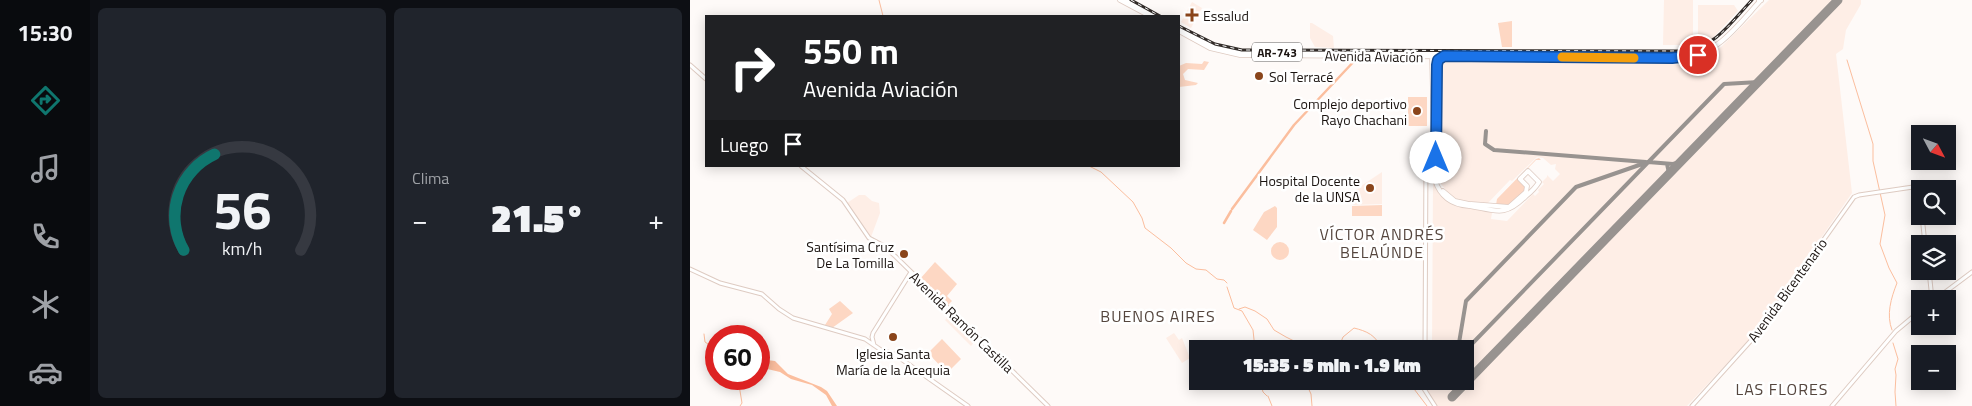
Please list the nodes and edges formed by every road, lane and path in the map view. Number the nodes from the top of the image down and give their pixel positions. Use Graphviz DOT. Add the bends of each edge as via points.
graph roads {
  1 [pos="1120,0"];
  2 [pos="1126,0"];
  3 [pos="1759,0"];
  4 [pos="1142,10"];
  5 [pos="1149,15"];
  6 [pos="1154,15"];
  7 [pos="1180,30"];
  8 [pos="1434,57"];
  9 [pos="690,65"];
  10 [pos="705,78"];
  11 [pos="1435,159"];
  12 [pos="802,167"];
  13 [pos="1911,189"];
  14 [pos="1476,206"];
  15 [pos="690,269"];
  16 [pos="911,272"];
  17 [pos="1972,273"];
  18 [pos="1950,290"];
  19 [pos="1911,319"];
  20 [pos="1911,320"];
  21 [pos="1426,340"];
  22 [pos="873,343"];
  23 [pos="1425,390"];
  24 [pos="967,406"];
  25 [pos="1048,406"];
  26 [pos="1435,406"];
  27 [pos="1692,406"];
  28 [pos="1833,406"];
  1 -- 4 [label="main road"];
  2 -- 4 [label="main road"];
  3 -- 8 [label="main road, Avenida Aviación / AR-743" via="1717,42 1690,55"];
  3 -- 8 [label="main road, Avenida Aviación / AR-743" via="1718,44 1690,58"];
  4 -- 5 [label="main road"];
  4 -- 6 [label="main road"];
  7 -- 8 [label="main road, Avenida Aviación / AR-743" via="1222,49 1257,54"];
  8 -- 11 [label="main road"];
  9 -- 10 [label="main road"];
  11 -- 14 [label="main road" via="1435,178 1440,191 1451,201"];
  11 -- 21 [label="main road" via="1426,159"];
  12 -- 16 [label="main road, Avenida Ramón Castilla" via="844,200 865,234 888,249"];
  13 -- 27 [label="main road, Avenida Bicentenario" via="1853,198 1756,335"];
  14 -- 14 [label="main road" via="1503,211 1511,209 1539,182 1528,171 1520,179 1527,189 1515,204 1509,207"];
  15 -- 22 [label="main road" via="764,295 793,318"];
  16 -- 22 [label="main road" via="873,333"];
  16 -- 25 [label="main road, Avenida Ramón Castilla"];
  17 -- 18 [label="main road"];
  19 -- 28 [label="main road" via="1896,330"];
  20 -- 28 [label="main road"];
  22 -- 24 [label="main road" via="894,354"];
  23 -- 26 [label="main road"];
}
